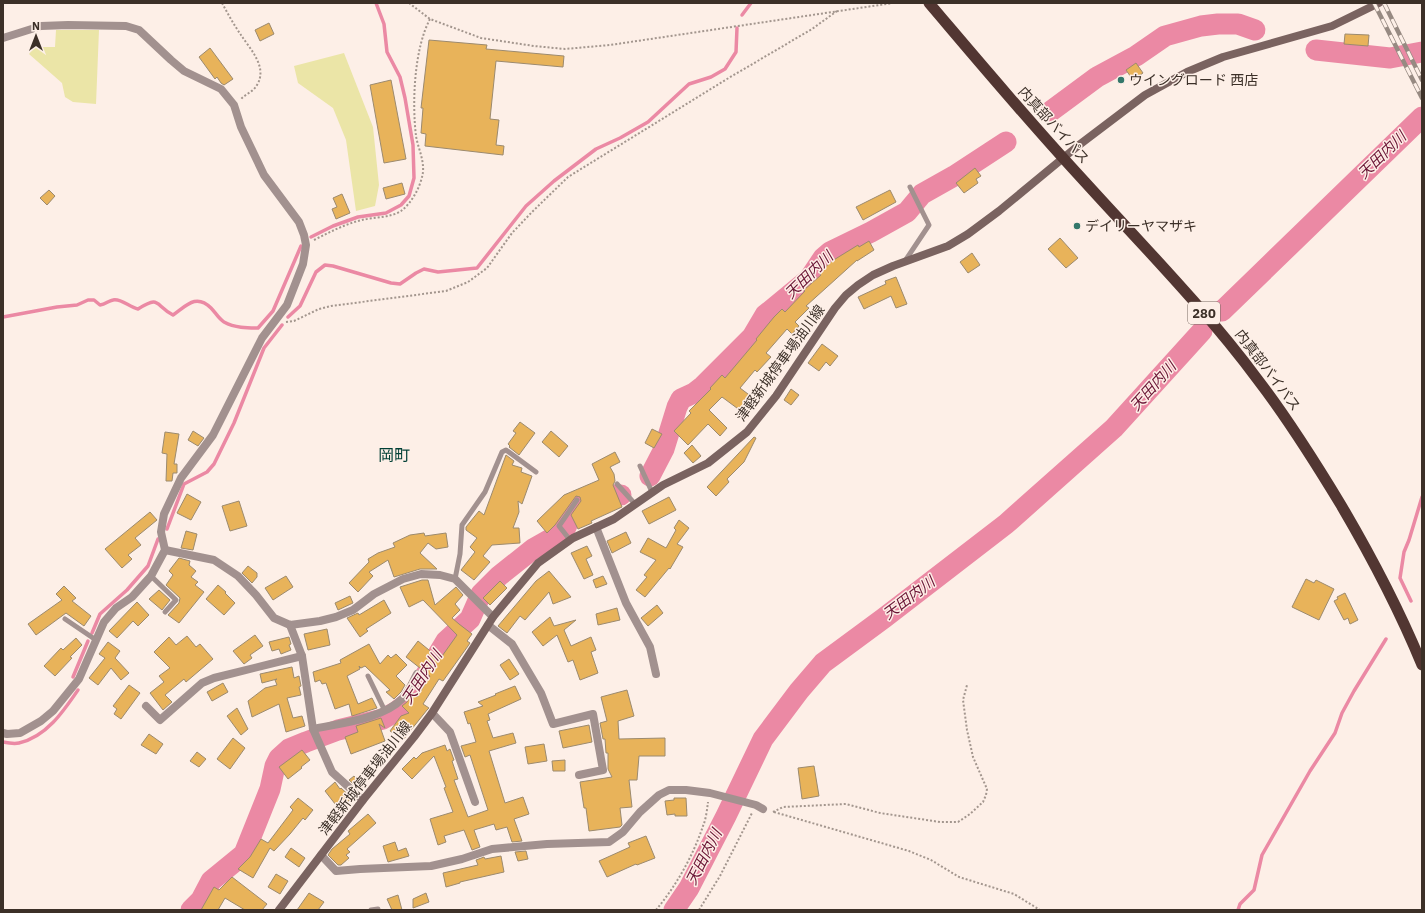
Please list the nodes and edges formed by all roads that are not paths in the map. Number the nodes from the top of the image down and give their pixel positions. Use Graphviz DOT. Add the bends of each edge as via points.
graph roads {
  1 [pos="929,3"];
  2 [pos="1379,3"];
  3 [pos="3,38"];
  4 [pos="1063,158"];
  5 [pos="910,187"];
  6 [pos="905,261"];
  7 [pos="640,466"];
  8 [pos="536,472"];
  9 [pos="617,484"];
  10 [pos="652,492"];
  11 [pos="577,500"];
  12 [pos="635,504"];
  13 [pos="596,527"];
  14 [pos="570,540"];
  15 [pos="165,550"];
  16 [pos="151,576"];
  17 [pos="455,579"];
  18 [pos="165,612"];
  19 [pos="493,617"];
  20 [pos="65,619"];
  21 [pos="290,625"];
  22 [pos="488,625"];
  23 [pos="96,640"];
  24 [pos="302,656"];
  25 [pos="1422,664"];
  26 [pos="417,674"];
  27 [pos="656,674"];
  28 [pos="368,676"];
  29 [pos="146,706"];
  30 [pos="385,711"];
  31 [pos="432,713"];
  32 [pos="314,731"];
  33 [pos="3,733"];
  34 [pos="579,775"];
  35 [pos="363,800"];
  36 [pos="475,802"];
  37 [pos="756,806"];
  38 [pos="321,855"];
  39 [pos="378,909"];
  40 [pos="279,910"];
  41 [pos="371,910"];
  1 -- 4 [label="highway, 内真部バイパス / 280"];
  2 -- 4 [label="main road, 津軽新城停車場油川線" via="1332,26 1223,57 1188,72 1145,96"];
  3 -- 15 [label="street" via="41,26 126,26 139,30 184,71 221,89 234,105 241,127 264,175 299,222 306,244 303,264 287,305 262,338 213,435 181,478 164,514 161,532"];
  4 -- 6 [label="main road, 津軽新城停車場油川線" via="968,234 948,246"];
  4 -- 25 [label="highway, 内真部バイパス / 280" via="1210,320 1258,379 1293,428 1380,575"];
  5 -- 6 [label="lane" via="928,225"];
  6 -- 10 [label="main road, 津軽新城停車場油川線" via="873,275 846,295 776,396 747,432 708,463"];
  7 -- 10 [label="lane"];
  8 -- 17 [label="lane" via="506,450 502,452 486,492 462,525"];
  9 -- 12 [label="lane"];
  10 -- 12 [label="main road, 津軽新城停車場油川線"];
  11 -- 14 [label="lane" via="559,526"];
  12 -- 13 [label="main road, 津軽新城停車場油川線" via="614,519"];
  13 -- 14 [label="main road, 津軽新城停車場油川線"];
  13 -- 27 [label="street" via="626,603 650,647"];
  14 -- 19 [label="main road, 津軽新城停車場油川線" via="538,563"];
  15 -- 16 [label="street"];
  15 -- 21 [label="street" via="214,560 238,576 274,618"];
  16 -- 18 [label="lane" via="176,600"];
  16 -- 23 [label="street" via="132,597 116,608 104,622"];
  17 -- 19 [label="street"];
  17 -- 21 [label="street" via="421,574 403,579 374,594 353,610 336,617"];
  19 -- 22 [label="main road, 津軽新城停車場油川線"];
  20 -- 23 [label="lane"];
  21 -- 24 [label="street"];
  22 -- 31 [label="main road, 津軽新城停車場油川線"];
  22 -- 34 [label="street" via="512,644 541,694 553,724 593,714 603,770"];
  23 -- 33 [label="street" via="79,679 53,710 40,722 20,733"];
  24 -- 29 [label="street" via="202,683 160,720"];
  24 -- 32 [label="street"];
  26 -- 30 [label="street" via="404,697"];
  28 -- 30 [label="lane"];
  30 -- 32 [label="street"];
  31 -- 35 [label="main road, 津軽新城停車場油川線"];
  31 -- 36 [label="street" via="450,732"];
  32 -- 35 [label="street" via="332,772"];
  35 -- 38 [label="main road, 津軽新城停車場油川線"];
  37 -- 38 [label="street" via="710,793 669,790 659,795 623,832 609,842 492,849 431,866 336,871"];
  38 -- 40 [label="main road, 津軽新城停車場油川線"];
  39 -- 41 [label="lane"];
}
